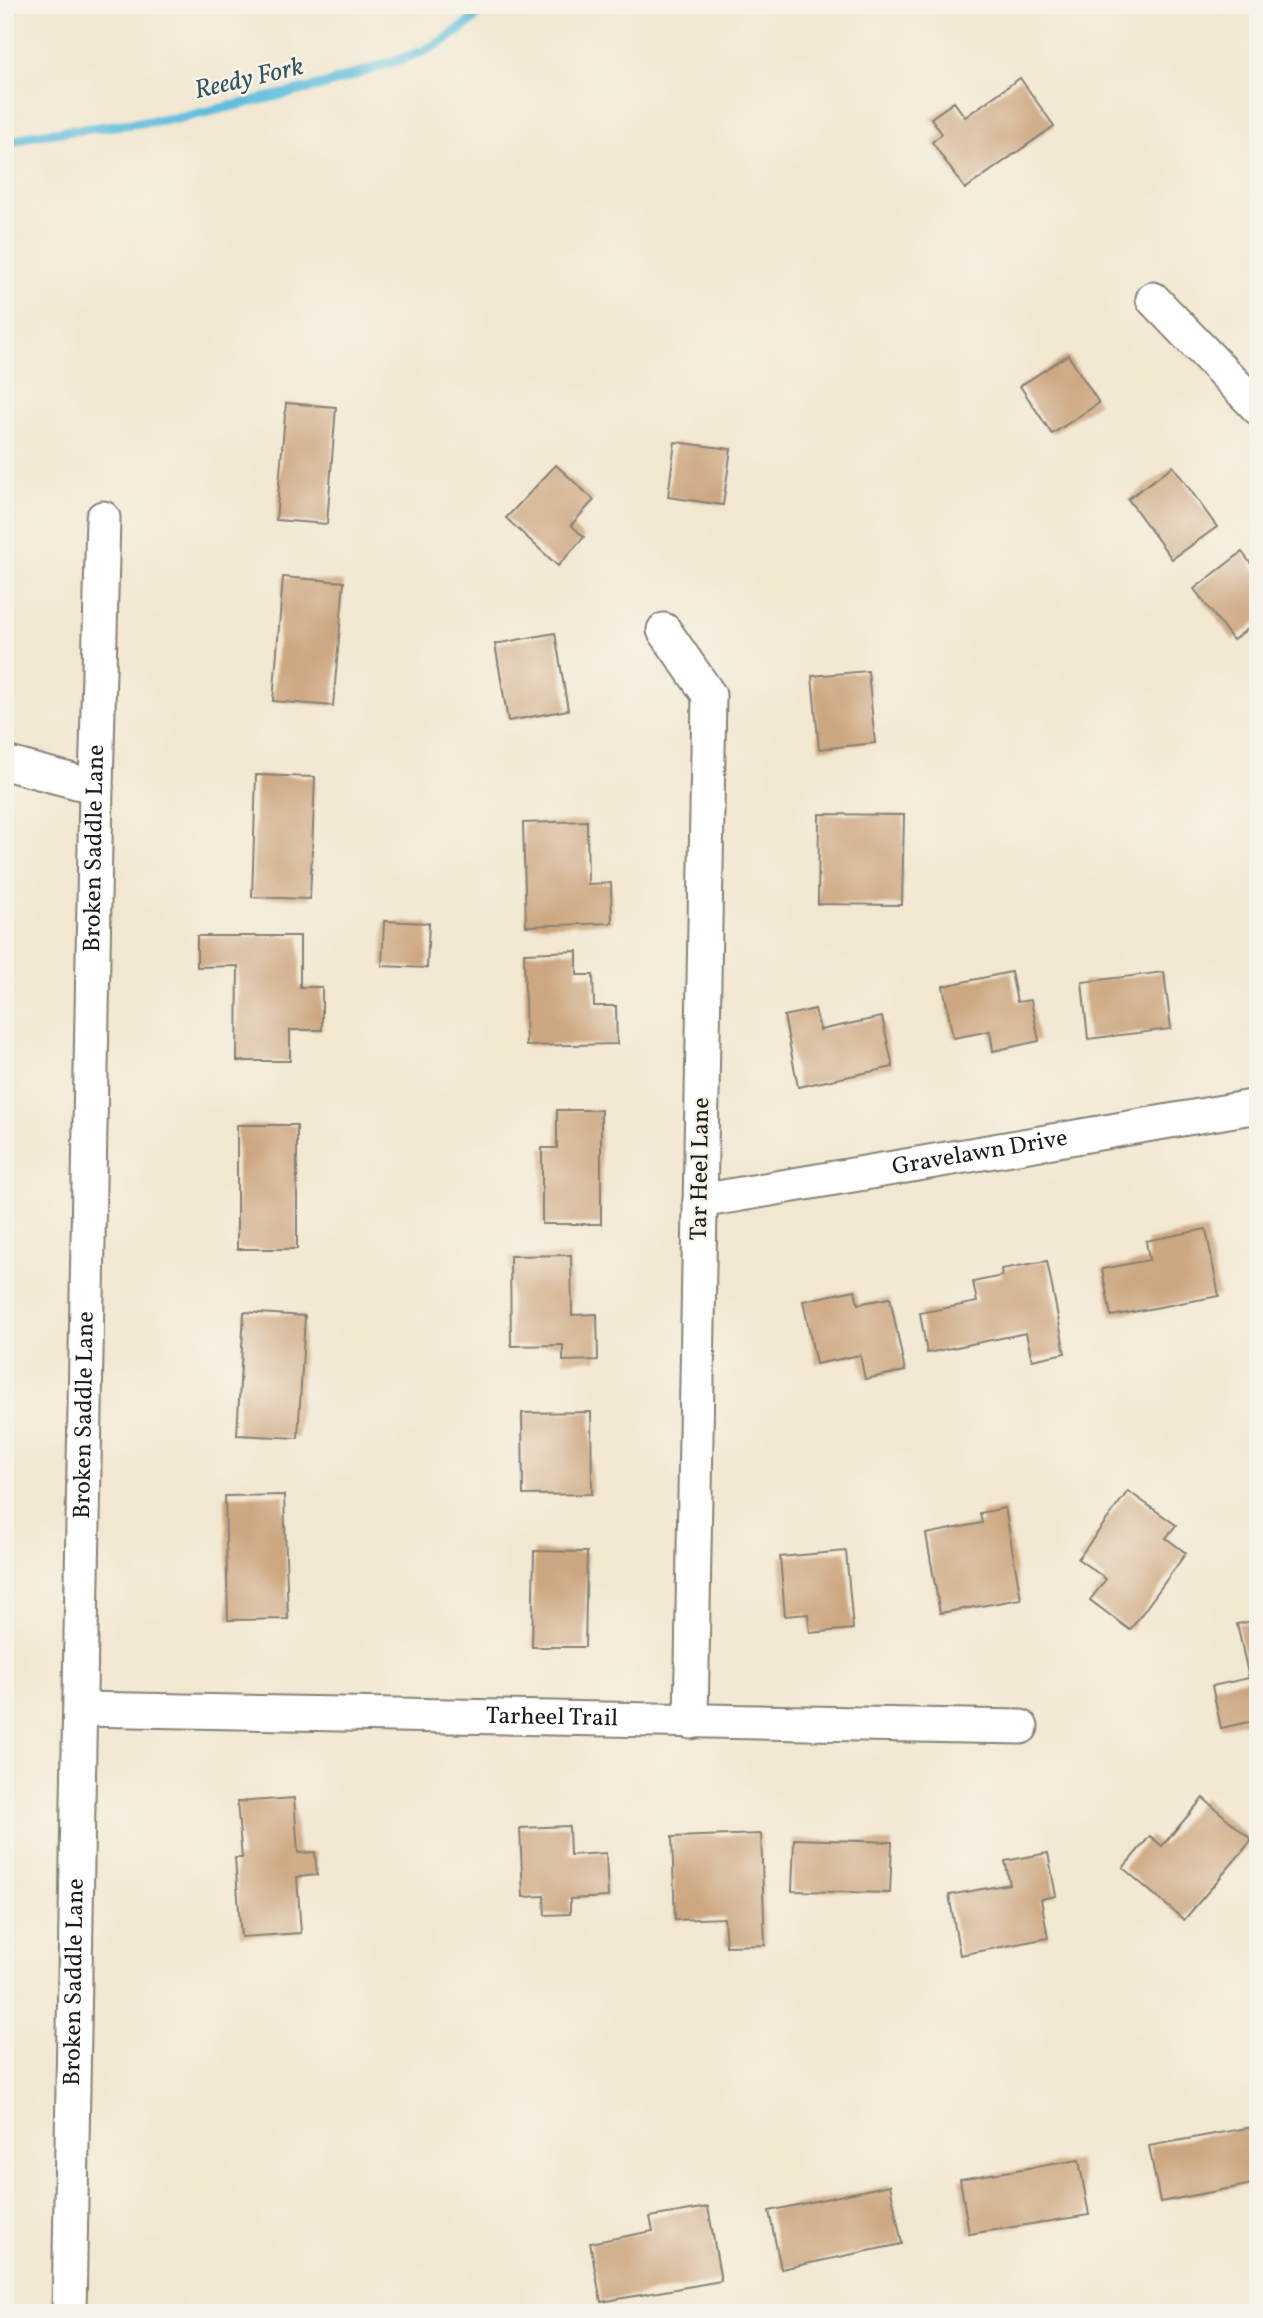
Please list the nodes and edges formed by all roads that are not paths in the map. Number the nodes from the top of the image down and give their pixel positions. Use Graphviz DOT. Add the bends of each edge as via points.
graph roads {
  1 [pos="1153,299"];
  2 [pos="1258,408"];
  3 [pos="103,518"];
  4 [pos="664,630"];
  5 [pos="5,763"];
  6 [pos="96,787"];
  7 [pos="1258,1106"];
  8 [pos="700,1201"];
  9 [pos="81,1709"];
  10 [pos="691,1722"];
  11 [pos="1021,1727"];
  12 [pos="69,2313"];
  1 -- 2 [label="street"];
  3 -- 6 [label="street, Broken Saddle Lane"];
  4 -- 8 [label="street, Tar Heel Lane" via="709,695"];
  5 -- 6 [label="street"];
  6 -- 9 [label="street, Broken Saddle Lane"];
  7 -- 8 [label="street, Gravelawn Drive"];
  8 -- 10 [label="street, Tar Heel Lane"];
  9 -- 10 [label="street, Tarheel Trail"];
  9 -- 12 [label="street, Broken Saddle Lane"];
  10 -- 11 [label="street, Tarheel Trail"];
}
